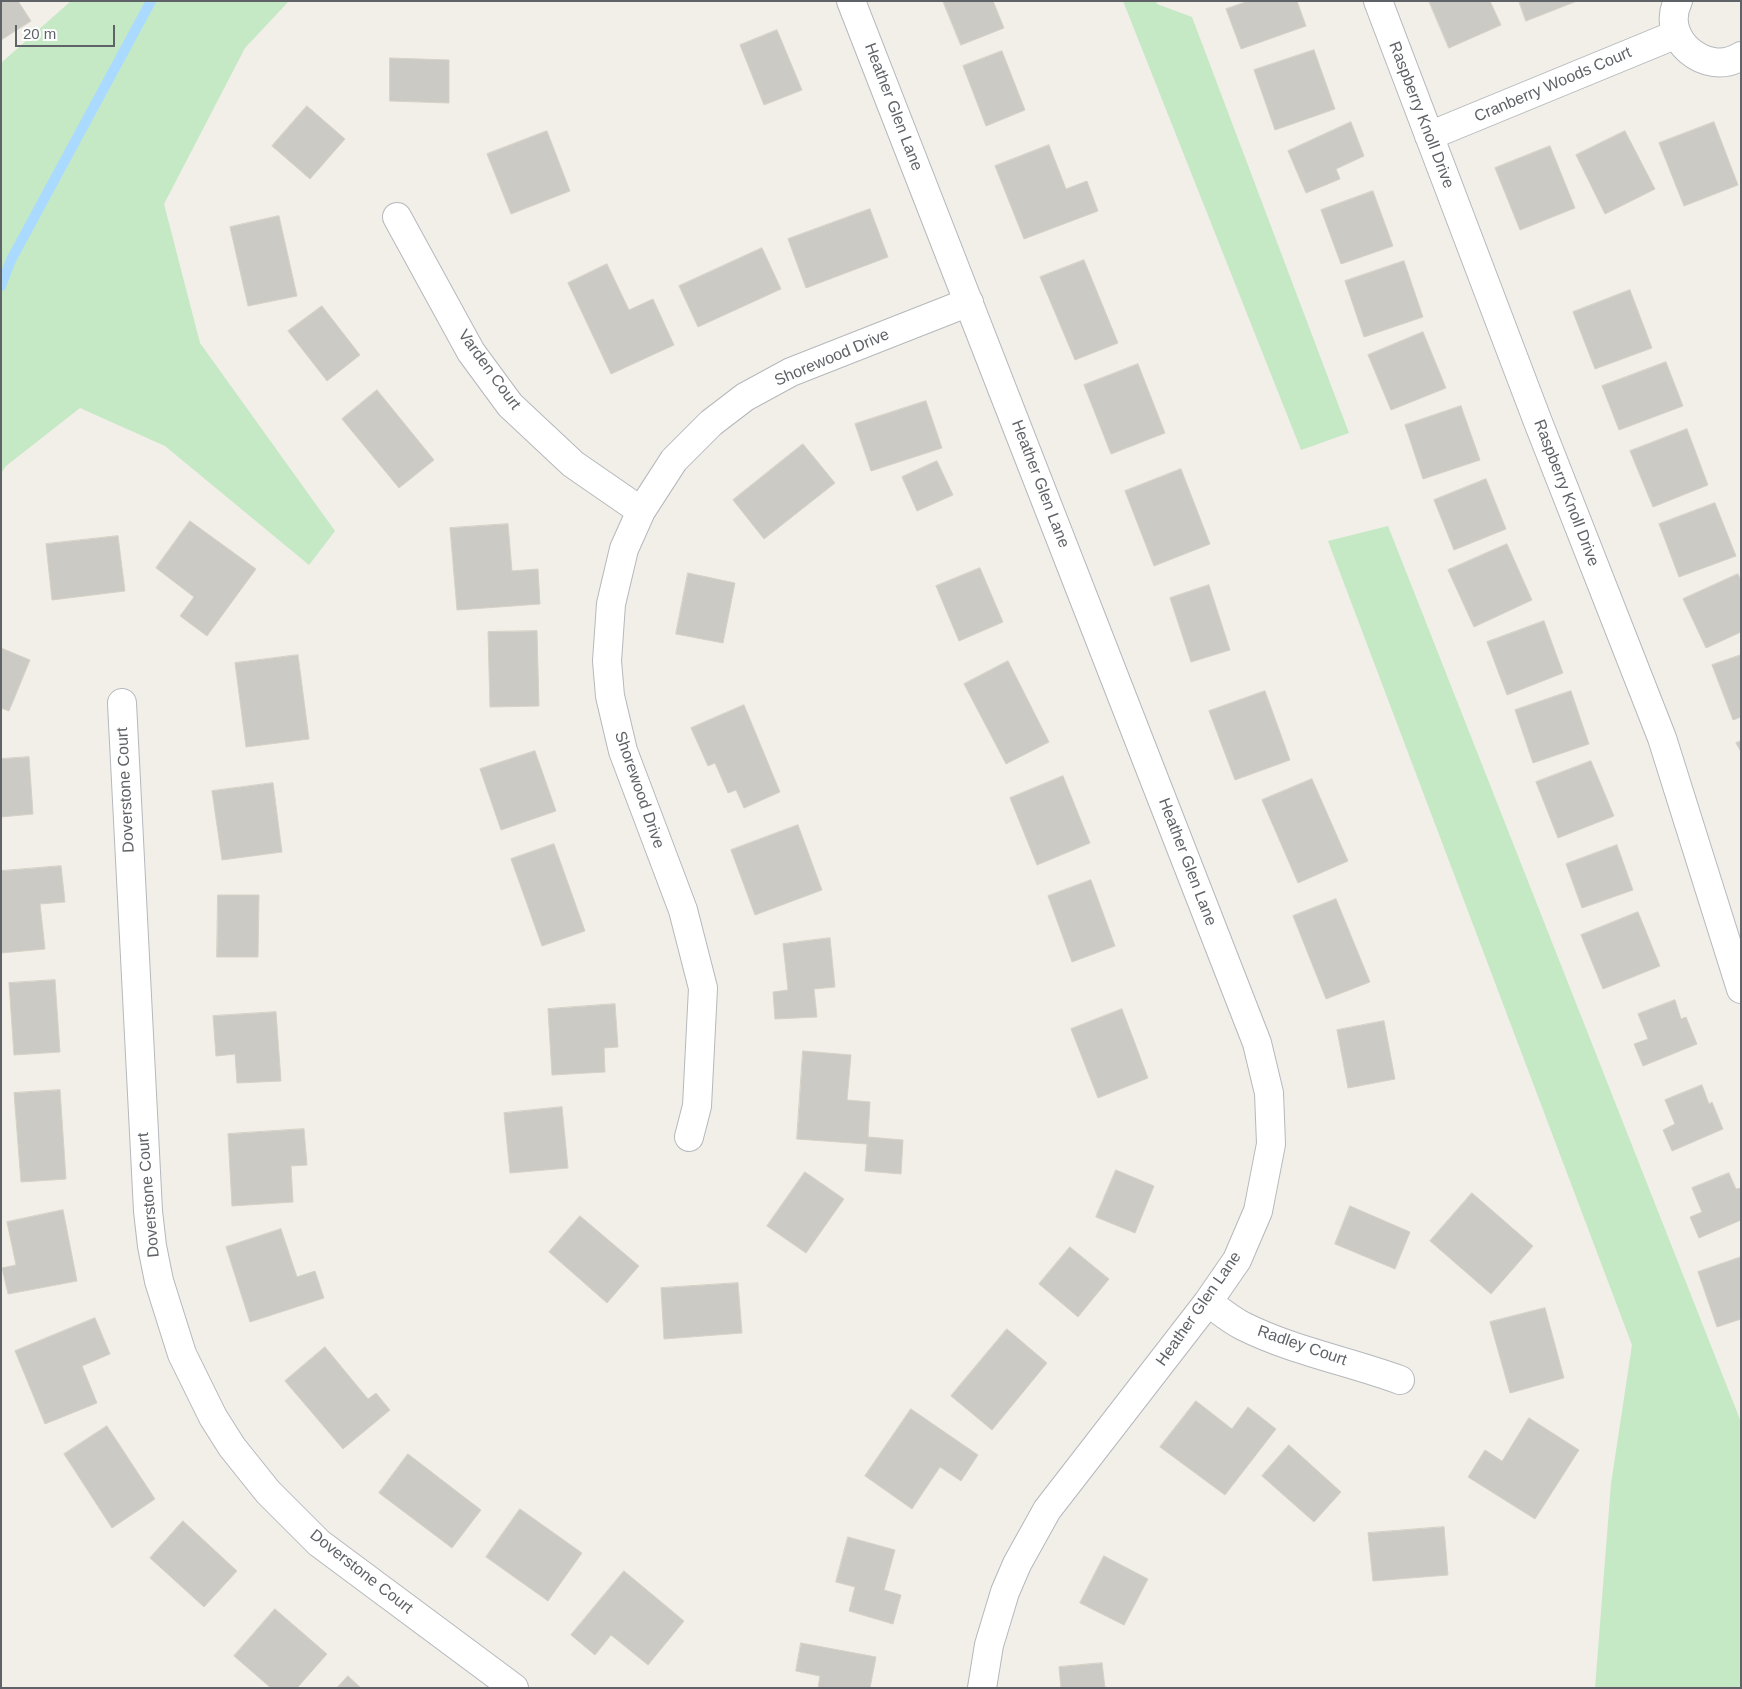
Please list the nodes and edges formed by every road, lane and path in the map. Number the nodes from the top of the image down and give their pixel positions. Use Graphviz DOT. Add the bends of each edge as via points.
graph roads {
  1 [pos="851,1"];
  2 [pos="1378,1"];
  3 [pos="1678,1"];
  4 [pos="1677,34"];
  5 [pos="1741,56"];
  6 [pos="1429,136"];
  7 [pos="397,217"];
  8 [pos="969,302"];
  9 [pos="641,511"];
  10 [pos="122,703"];
  11 [pos="1741,989"];
  12 [pos="689,1137"];
  13 [pos="1208,1302"];
  14 [pos="1400,1380"];
  15 [pos="514,1688"];
  16 [pos="982,1688"];
  1 -- 8 [label="street, Heather Glen Lane"];
  2 -- 6 [label="street, Raspberry Knoll Drive"];
  3 -- 4 [label="street" via="1674,20"];
  4 -- 5 [label="street" via="1695,56 1708,62 1722,63"];
  4 -- 6 [label="street, Cranberry Woods Court"];
  6 -- 11 [label="street, Raspberry Knoll Drive" via="1662,738"];
  7 -- 9 [label="street, Varden Court" via="471,352 510,405 573,464"];
  8 -- 9 [label="street, Shorewood Drive" via="791,372 745,397 711,423 674,460"];
  8 -- 13 [label="street, Heather Glen Lane" via="1257,1043 1269,1093 1272,1144 1258,1211 1238,1260"];
  9 -- 12 [label="street, Shorewood Drive" via="624,549 611,604 606,661 610,696 623,751 683,910 703,988 696,1106"];
  10 -- 15 [label="street, Doverstone Court" via="148,1211 159,1281 182,1354 213,1417 268,1492 319,1543"];
  13 -- 14 [label="street, Radley Court" via="1242,1325 1289,1346"];
  13 -- 16 [label="street, Heather Glen Lane" via="1047,1510 1004,1592 988,1645"];
}
